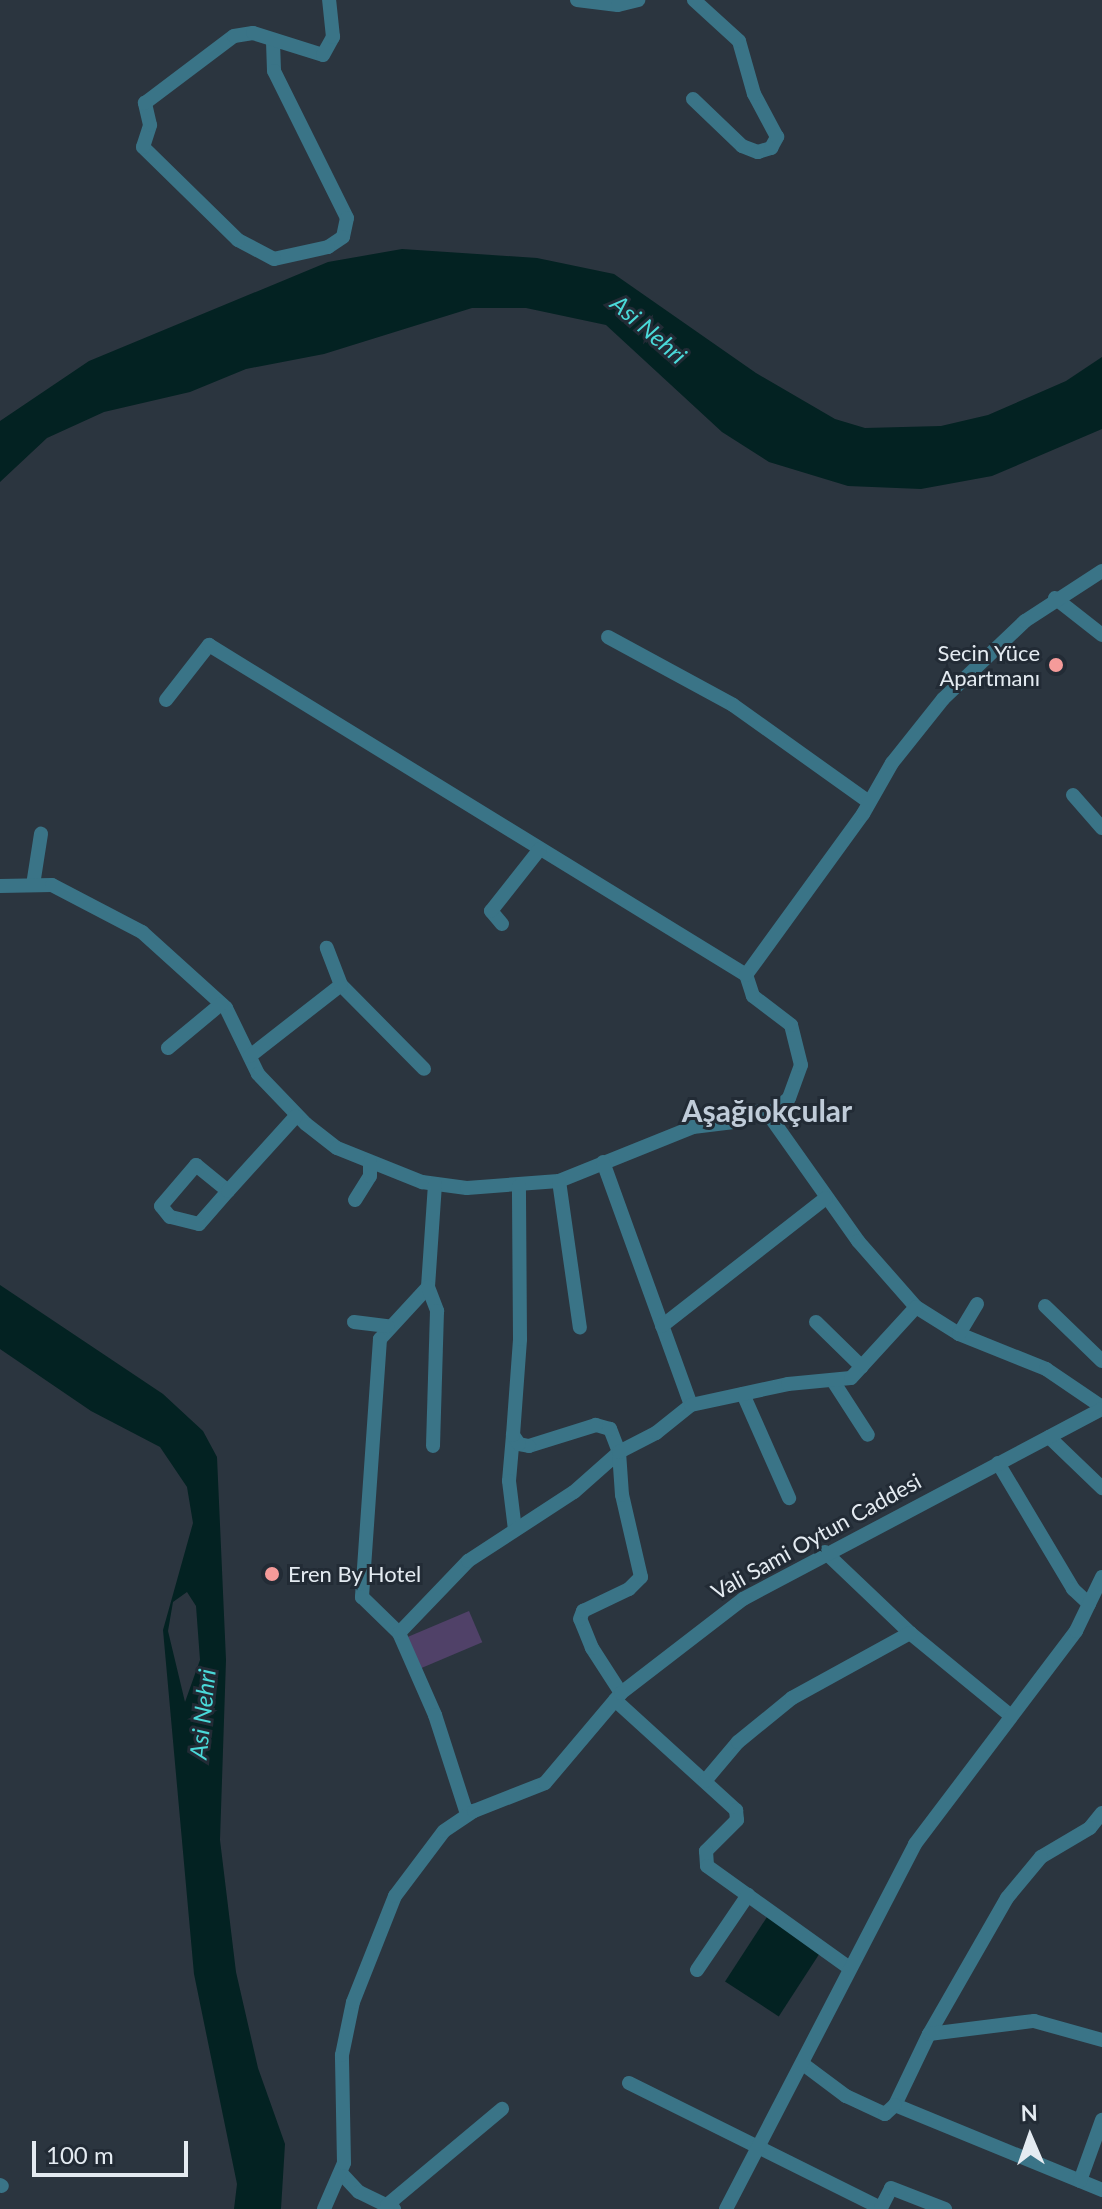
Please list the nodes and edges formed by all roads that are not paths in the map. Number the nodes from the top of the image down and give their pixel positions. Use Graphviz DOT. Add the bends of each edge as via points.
graph roads {
  1 [pos="329,0"];
  2 [pos="577,0"];
  3 [pos="638,0"];
  4 [pos="694,0"];
  5 [pos="273,42"];
  6 [pos="693,99"];
  7 [pos="1102,571"];
  8 [pos="1055,598"];
  9 [pos="1102,635"];
  10 [pos="608,637"];
  11 [pos="166,700"];
  12 [pos="1073,795"];
  13 [pos="869,802"];
  14 [pos="1102,828"];
  15 [pos="41,834"];
  16 [pos="540,849"];
  17 [pos="33,885"];
  18 [pos="0,886"];
  19 [pos="502,924"];
  20 [pos="327,948"];
  21 [pos="746,975"];
  22 [pos="341,985"];
  23 [pos="221,1004"];
  24 [pos="168,1048"];
  25 [pos="250,1056"];
  26 [pos="424,1069"];
  27 [pos="296,1116"];
  28 [pos="767,1116"];
  29 [pos="370,1162"];
  30 [pos="603,1162"];
  31 [pos="559,1181"];
  32 [pos="435,1184"];
  33 [pos="519,1186"];
  34 [pos="228,1191"];
  35 [pos="826,1198"];
  36 [pos="355,1200"];
  37 [pos="428,1287"];
  38 [pos="977,1304"];
  39 [pos="1045,1306"];
  40 [pos="916,1307"];
  41 [pos="354,1322"];
  42 [pos="816,1322"];
  43 [pos="388,1326"];
  44 [pos="662,1326"];
  45 [pos="580,1328"];
  46 [pos="959,1334"];
  47 [pos="1102,1361"];
  48 [pos="862,1367"];
  49 [pos="833,1381"];
  50 [pos="743,1394"];
  51 [pos="691,1405"];
  52 [pos="1102,1408"];
  53 [pos="603,1411"];
  54 [pos="610,1429"];
  55 [pos="513,1435"];
  56 [pos="868,1435"];
  57 [pos="1049,1437"];
  58 [pos="433,1446"];
  59 [pos="619,1452"];
  60 [pos="998,1463"];
  61 [pos="1102,1488"];
  62 [pos="789,1498"];
  63 [pos="515,1530"];
  64 [pos="825,1552"];
  65 [pos="1102,1577"];
  66 [pos="1095,1604"];
  67 [pos="399,1633"];
  68 [pos="910,1633"];
  69 [pos="618,1697"];
  70 [pos="1010,1715"];
  71 [pos="705,1781"];
  72 [pos="1102,1813"];
  73 [pos="467,1814"];
  74 [pos="748,1895"];
  75 [pos="848,1967"];
  76 [pos="697,1970"];
  77 [pos="929,2034"];
  78 [pos="1102,2040"];
  79 [pos="803,2064"];
  80 [pos="629,2083"];
  81 [pos="895,2105"];
  82 [pos="502,2109"];
  83 [pos="1102,2120"];
  84 [pos="760,2152"];
  85 [pos="341,2173"];
  86 [pos="1080,2181"];
  87 [pos="1102,2190"];
  88 [pos="390,2207"];
  89 [pos="324,2209"];
  90 [pos="726,2209"];
  91 [pos="945,2209"];
  1 -- 5 [label="street" via="333,37 323,55"];
  2 -- 3 [label="street" via="618,5"];
  4 -- 6 [label="street" via="739,41 754,94 777,137 771,148 758,152 742,146"];
  5 -- 5 [label="street" via="274,71 347,218 343,237 328,247 274,259 238,240 143,147 150,125 145,103 155,92 234,36 253,33"];
  7 -- 8 [label="street"];
  8 -- 9 [label="street"];
  8 -- 13 [label="street" via="979,660 943,699 892,763"];
  10 -- 13 [label="street" via="733,705"];
  11 -- 16 [label="street" via="209,645"];
  12 -- 14 [label="street"];
  13 -- 21 [label="street"];
  15 -- 17 [label="street"];
  16 -- 19 [label="street" via="491,911"];
  16 -- 21 [label="street"];
  17 -- 18 [label="street"];
  17 -- 23 [label="street" via="52,885 142,932"];
  20 -- 22 [label="street"];
  21 -- 28 [label="street" via="753,996 791,1025 801,1065 789,1098"];
  22 -- 25 [label="street"];
  22 -- 26 [label="street"];
  23 -- 24 [label="street"];
  23 -- 25 [label="street"];
  25 -- 27 [label="street" via="258,1074"];
  27 -- 29 [label="street" via="337,1148"];
  27 -- 34 [label="street"];
  28 -- 30 [label="street" via="760,1111 732,1122 693,1127"];
  28 -- 35 [label="street"];
  29 -- 32 [label="street"];
  29 -- 36 [label="street" via="370,1176"];
  30 -- 31 [label="street"];
  30 -- 44 [label="street"];
  31 -- 33 [label="street"];
  31 -- 45 [label="street"];
  32 -- 33 [label="street"];
  32 -- 37 [label="street"];
  33 -- 55 [label="street" via="519,1354"];
  34 -- 34 [label="street" via="196,1165 164,1199 162,1212 199,1224"];
  35 -- 40 [label="street"];
  35 -- 44 [label="street"];
  37 -- 43 [label="street"];
  37 -- 58 [label="street" via="437,1311"];
  38 -- 46 [label="street"];
  39 -- 47 [label="street"];
  40 -- 46 [label="street"];
  40 -- 48 [label="street"];
  41 -- 43 [label="street"];
  42 -- 48 [label="street"];
  43 -- 67 [label="street" via="380,1339 377,1366 362,1597"];
  44 -- 51 [label="street"];
  46 -- 52 [label="street" via="1046,1369"];
  48 -- 49 [label="street" via="851,1378"];
  49 -- 50 [label="street"];
  49 -- 56 [label="street"];
  50 -- 51 [label="street"];
  50 -- 62 [label="street"];
  51 -- 59 [label="street" via="656,1433"];
  52 -- 57 [label="street, Vali Sami Oytun Caddesi"];
  53 -- 54 [label="street"];
  54 -- 55 [label="street" via="565,1429 529,1446 519,1444"];
  54 -- 59 [label="street"];
  55 -- 63 [label="street" via="509,1481"];
  57 -- 60 [label="street, Vali Sami Oytun Caddesi"];
  57 -- 61 [label="street"];
  59 -- 63 [label="street" via="574,1492"];
  59 -- 69 [label="street" via="622,1495 641,1577 629,1589 583,1611 580,1619"];
  60 -- 64 [label="street, Vali Sami Oytun Caddesi"];
  60 -- 66 [label="street" via="1073,1589"];
  63 -- 67 [label="street" via="468,1561"];
  64 -- 68 [label="street"];
  64 -- 69 [label="street, Vali Sami Oytun Caddesi" via="715,1618"];
  65 -- 66 [label="street"];
  66 -- 70 [label="street"];
  67 -- 73 [label="street" via="435,1715"];
  68 -- 70 [label="street"];
  68 -- 71 [label="street" via="792,1698 738,1742"];
  69 -- 71 [label="street"];
  69 -- 73 [label="street, Vali Sami Oytun Caddesi" via="545,1783"];
  70 -- 75 [label="street" via="915,1844"];
  71 -- 74 [label="street" via="736,1810 737,1820 706,1851 707,1866"];
  72 -- 77 [label="street" via="1090,1828 1041,1857 1007,1898"];
  73 -- 85 [label="street, Vali Sami Oytun Caddesi" via="431,1844 400,1888 357,1990 342,2055"];
  74 -- 75 [label="street"];
  74 -- 76 [label="street"];
  75 -- 79 [label="street"];
  77 -- 78 [label="street" via="1034,2021"];
  77 -- 81 [label="street"];
  79 -- 81 [label="street" via="846,2096 885,2114"];
  79 -- 84 [label="street"];
  80 -- 84 [label="street"];
  81 -- 86 [label="street"];
  82 -- 88 [label="street"];
  83 -- 86 [label="street"];
  84 -- 90 [label="street"];
  84 -- 91 [label="street" via="881,2208 891,2188"];
  85 -- 88 [label="street" via="359,2192"];
  85 -- 89 [label="street, Vali Sami Oytun Caddesi"];
  86 -- 87 [label="street"];
}
